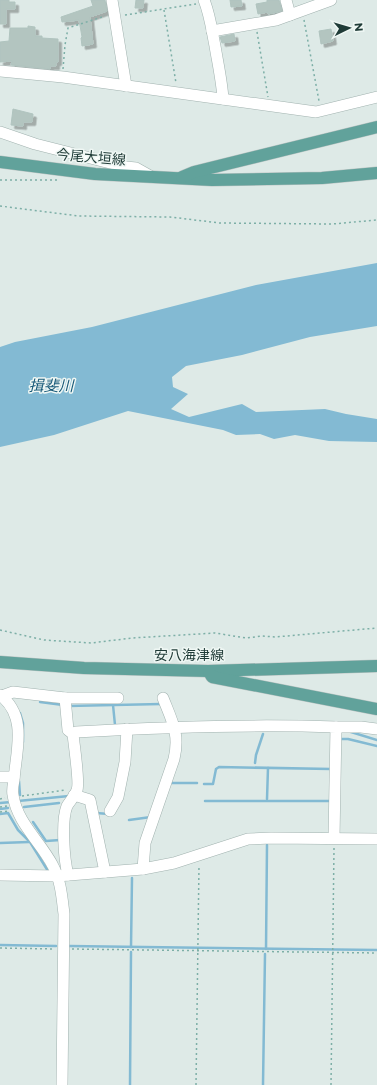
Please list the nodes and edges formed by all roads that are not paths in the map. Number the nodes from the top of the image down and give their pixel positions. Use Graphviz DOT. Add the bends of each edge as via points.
graph roads {
  1 [pos="112,0"];
  2 [pos="286,0"];
  3 [pos="331,0"];
  4 [pos="205,1"];
  5 [pos="290,15"];
  6 [pos="212,31"];
  7 [pos="0,71"];
  8 [pos="126,86"];
  9 [pos="377,97"];
  10 [pos="223,100"];
  11 [pos="377,127"];
  12 [pos="0,132"];
  13 [pos="0,162"];
  14 [pos="377,173"];
  15 [pos="152,177"];
  16 [pos="180,179"];
  17 [pos="0,662"];
  18 [pos="377,666"];
  19 [pos="208,671"];
  20 [pos="1,695"];
  21 [pos="65,698"];
  22 [pos="118,698"];
  23 [pos="163,698"];
  24 [pos="377,709"];
  25 [pos="175,728"];
  26 [pos="336,728"];
  27 [pos="127,729"];
  28 [pos="377,729"];
  29 [pos="73,734"];
  30 [pos="0,777"];
  31 [pos="14,777"];
  32 [pos="76,792"];
  33 [pos="110,811"];
  34 [pos="334,838"];
  35 [pos="377,839"];
  36 [pos="143,869"];
  37 [pos="105,872"];
  38 [pos="0,875"];
  39 [pos="63,875"];
  40 [pos="62,1085"];
  1 -- 8 [label="street"];
  2 -- 5 [label="street"];
  3 -- 5 [label="street"];
  4 -- 6 [label="street"];
  5 -- 6 [label="street" via="276,20"];
  6 -- 10 [label="street"];
  7 -- 8 [label="street"];
  8 -- 10 [label="street"];
  9 -- 10 [label="street" via="316,112"];
  11 -- 16 [label="main road" via="194,172"];
  12 -- 15 [label="street" via="34,144 136,168"];
  13 -- 15 [label="main road, 今尾大垣線" via="95,174"];
  14 -- 16 [label="main road, 今尾大垣線" via="322,178"];
  15 -- 16 [label="main road, 今尾大垣線"];
  17 -- 19 [label="main road, 安八海津線" via="84,668"];
  18 -- 19 [label="main road, 安八海津線"];
  19 -- 24 [label="main road" via="212,677"];
  20 -- 21 [label="street" via="13,692"];
  20 -- 31 [label="street" via="12,708 18,722 19,737"];
  21 -- 22 [label="street"];
  21 -- 29 [label="street" via="68,730"];
  23 -- 25 [label="street"];
  25 -- 26 [label="street"];
  25 -- 27 [label="street"];
  25 -- 36 [label="street" via="177,745 174,760 145,844"];
  26 -- 28 [label="street"];
  26 -- 34 [label="street"];
  27 -- 29 [label="street"];
  27 -- 33 [label="street" via="125,762 118,797"];
  29 -- 32 [label="street"];
  30 -- 31 [label="street"];
  31 -- 39 [label="street" via="13,797 16,808 50,861"];
  32 -- 37 [label="street" via="90,800"];
  32 -- 39 [label="street" via="67,808 64,827"];
  34 -- 35 [label="street"];
  34 -- 36 [label="street" via="248,839 174,863"];
  36 -- 37 [label="street"];
  37 -- 39 [label="street"];
  38 -- 39 [label="street"];
  39 -- 40 [label="street"];
}
